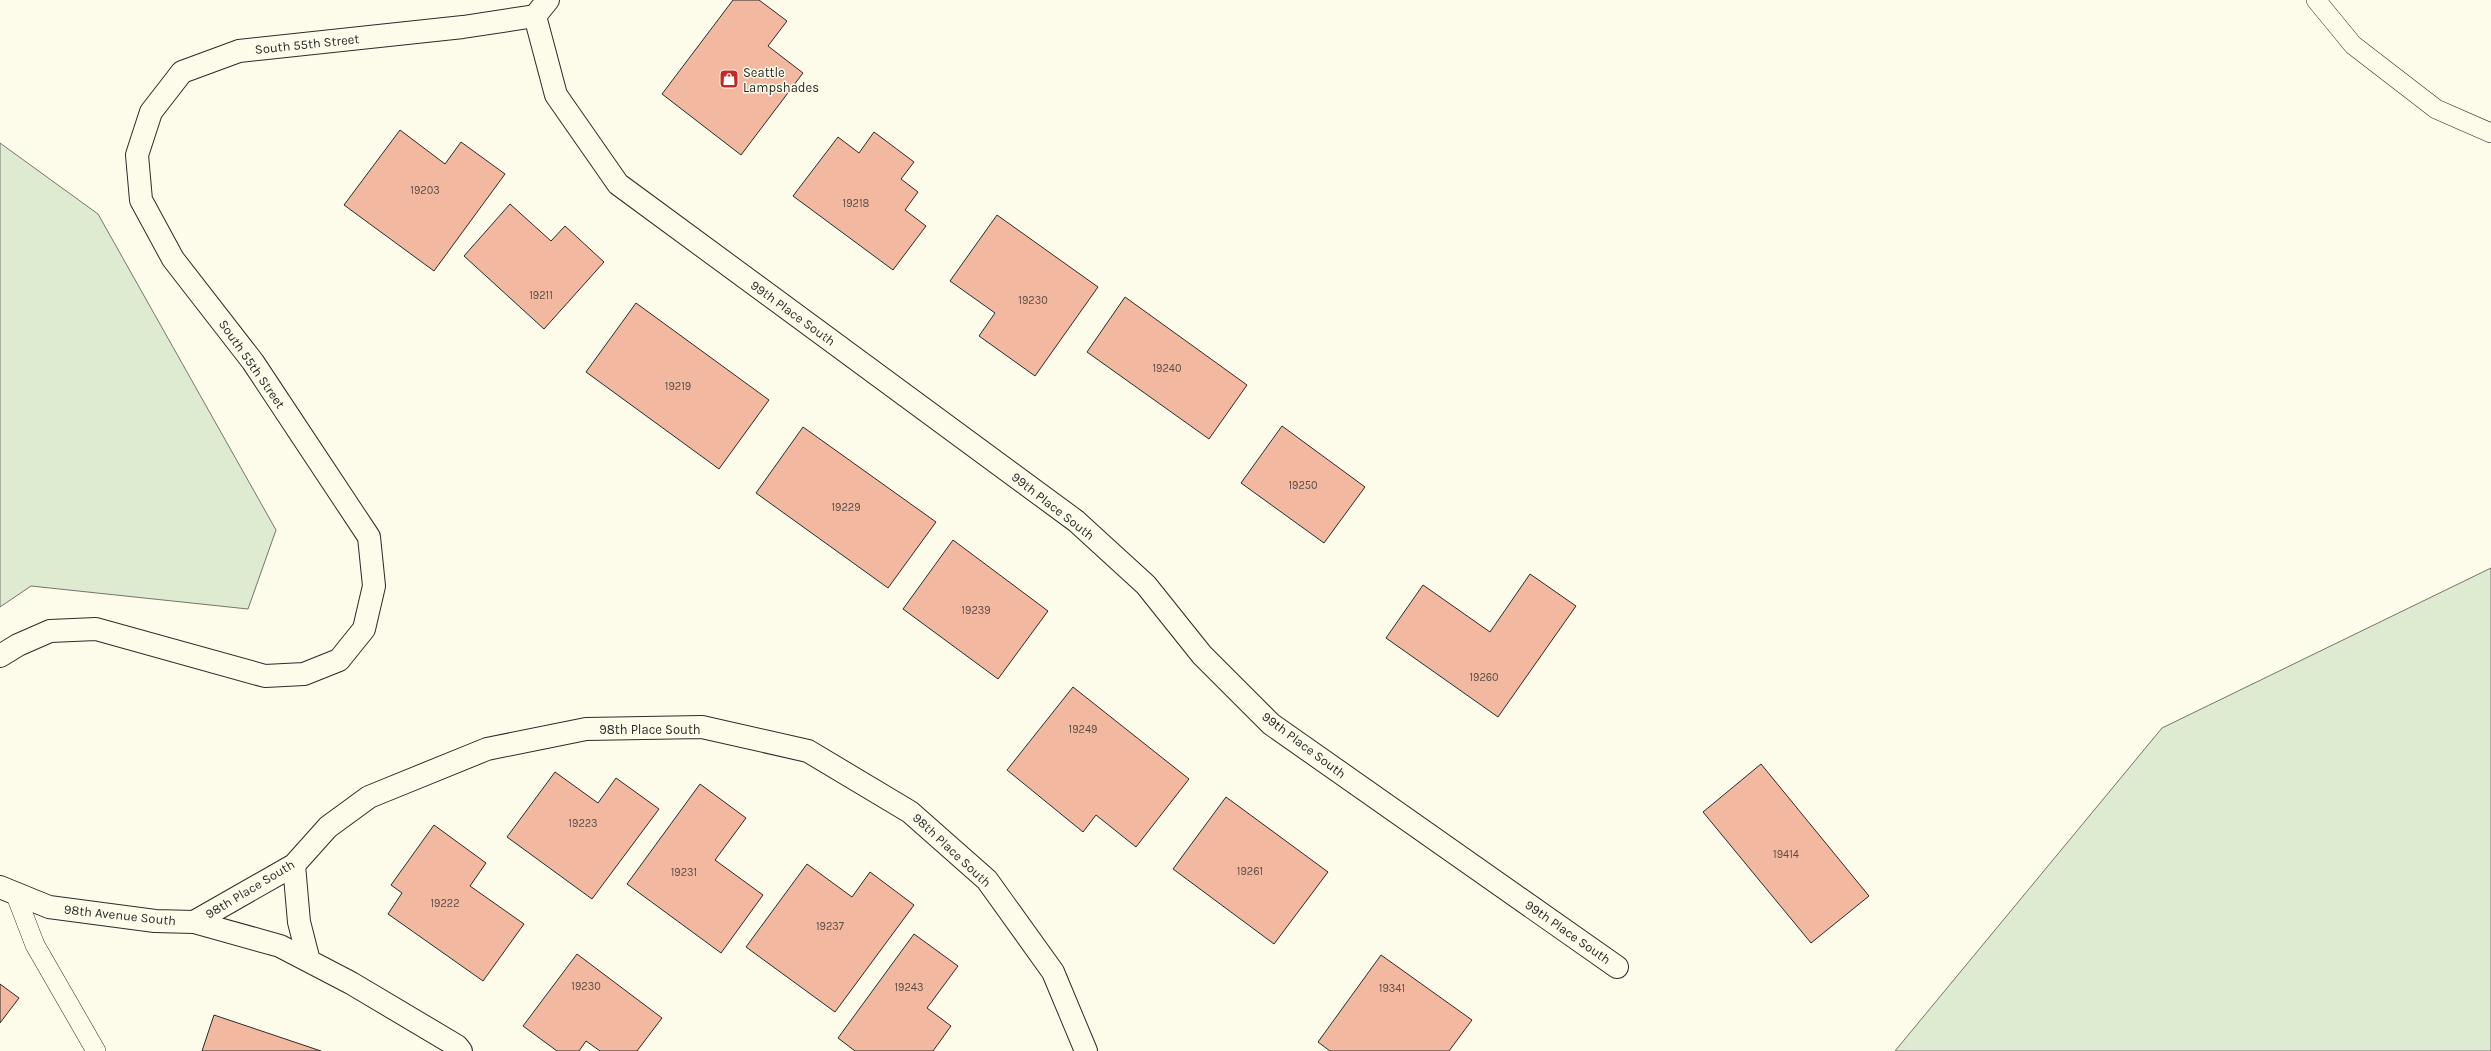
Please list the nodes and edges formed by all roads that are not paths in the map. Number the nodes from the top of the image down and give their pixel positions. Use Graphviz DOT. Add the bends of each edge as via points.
graph roads {
  1 [pos="2316,0"];
  2 [pos="541,8"];
  3 [pos="2491,133"];
  4 [pos="0,656"];
  5 [pos="294,865"];
  6 [pos="8,890"];
  7 [pos="194,922"];
  8 [pos="309,961"];
  9 [pos="1617,967"];
  10 [pos="96,1051"];
  11 [pos="462,1051"];
  12 [pos="1086,1051"];
  1 -- 3 [label="lane" via="2353,45 2436,109"];
  2 -- 4 [label="street, South 55th Street" via="463,27 240,52 182,72 151,112 137,155 141,200 174,259 253,362 369,537 373,593 364,629 339,660 304,674 265,676 96,629 50,631"];
  2 -- 9 [label="street, 99th Place South" via="556,95 618,184 1076,520 1146,586 1202,655 1271,724"];
  5 -- 7 [label="street, 98th Place South"];
  5 -- 8 [label="street" via="299,922"];
  5 -- 12 [label="street, 98th Place South" via="328,827 369,797 487,748 586,729 702,727 808,751 910,812 987,880 1053,972"];
  6 -- 7 [label="street, 98th Avenue South" via="49,906 155,921"];
  6 -- 10 [label="lane" via="35,944"];
  7 -- 8 [label="street, 98th Avenue South" via="280,946"];
  8 -- 11 [label="street, 98th Avenue South" via="358,987"];
}
